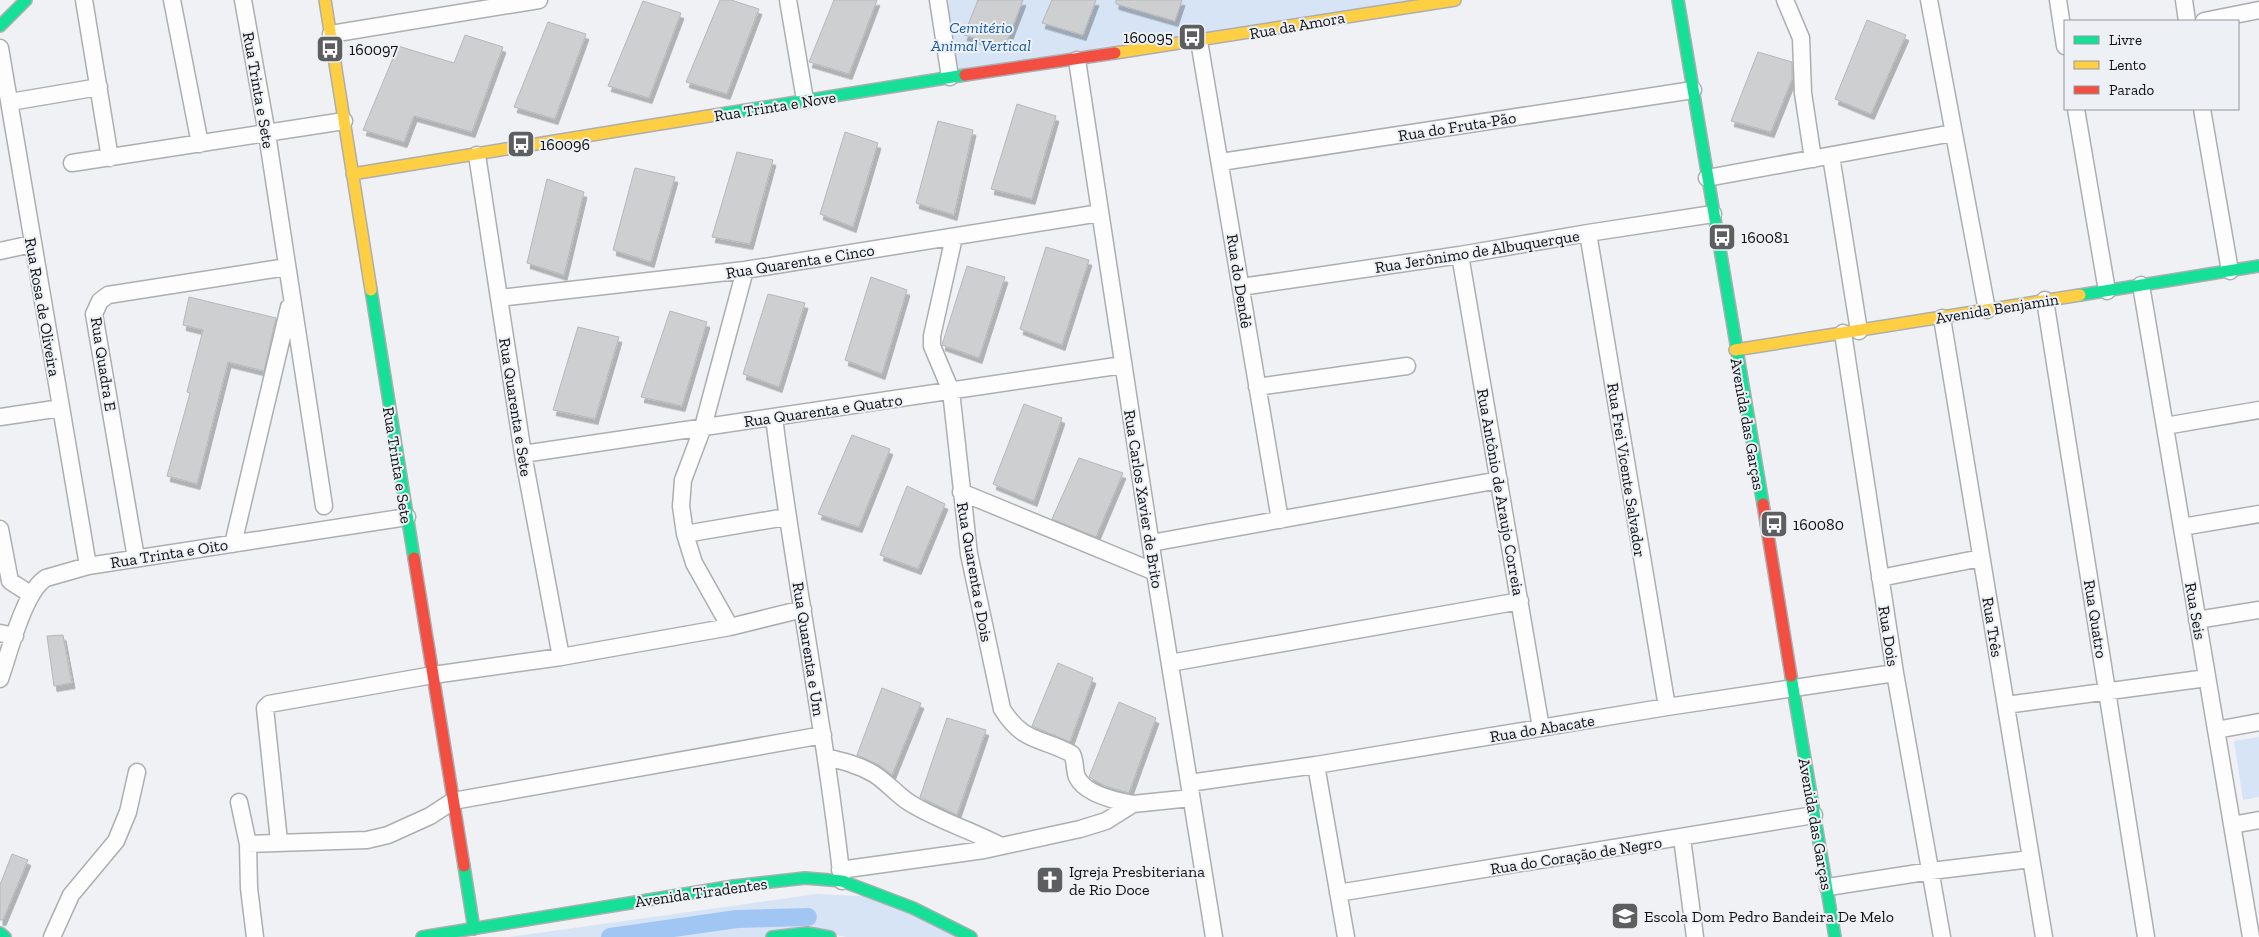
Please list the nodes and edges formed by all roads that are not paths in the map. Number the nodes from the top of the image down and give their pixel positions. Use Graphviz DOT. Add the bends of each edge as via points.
graph roads {
  1 [pos="26,0"];
  2 [pos="84,0"];
  3 [pos="172,0"];
  4 [pos="243,0"];
  5 [pos="325,0"];
  6 [pos="539,0"];
  7 [pos="788,0"];
  8 [pos="938,0"];
  9 [pos="1455,0"];
  10 [pos="1678,0"];
  11 [pos="1785,0"];
  12 [pos="1928,0"];
  13 [pos="2058,0"];
  14 [pos="2184,0"];
  15 [pos="1425,2"];
  16 [pos="2259,10"];
  17 [pos="2187,20"];
  18 [pos="2209,20"];
  19 [pos="0,26"];
  20 [pos="331,34"];
  21 [pos="2064,39"];
  22 [pos="1199,42"];
  23 [pos="0,48"];
  24 [pos="1077,60"];
  25 [pos="950,77"];
  26 [pos="98,88"];
  27 [pos="1693,90"];
  28 [pos="805,100"];
  29 [pos="10,102"];
  30 [pos="2076,110"];
  31 [pos="2202,110"];
  32 [pos="344,121"];
  33 [pos="267,134"];
  34 [pos="1953,134"];
  35 [pos="200,144"];
  36 [pos="477,155"];
  37 [pos="1831,156"];
  38 [pos="110,158"];
  39 [pos="1813,159"];
  40 [pos="1221,162"];
  41 [pos="72,163"];
  42 [pos="352,174"];
  43 [pos="1707,178"];
  44 [pos="1100,213"];
  45 [pos="1713,214"];
  46 [pos="1588,233"];
  47 [pos="954,237"];
  48 [pos="32,244"];
  49 [pos="0,251"];
  50 [pos="1460,255"];
  51 [pos="2259,266"];
  52 [pos="287,267"];
  53 [pos="745,270"];
  54 [pos="2230,271"];
  55 [pos="2141,285"];
  56 [pos="1241,287"];
  57 [pos="2107,291"];
  58 [pos="292,298"];
  59 [pos="499,298"];
  60 [pos="2045,300"];
  61 [pos="1987,310"];
  62 [pos="1942,318"];
  63 [pos="1851,332"];
  64 [pos="1735,350"];
  65 [pos="1124,365"];
  66 [pos="1406,366"];
  67 [pos="1257,387"];
  68 [pos="951,391"];
  69 [pos="61,408"];
  70 [pos="2259,410"];
  71 [pos="0,417"];
  72 [pos="774,417"];
  73 [pos="2165,426"];
  74 [pos="703,427"];
  75 [pos="523,454"];
  76 [pos="1499,480"];
  77 [pos="961,492"];
  78 [pos="324,506"];
  79 [pos="2259,514"];
  80 [pos="407,517"];
  81 [pos="786,517"];
  82 [pos="1280,520"];
  83 [pos="2182,527"];
  84 [pos="0,529"];
  85 [pos="684,534"];
  86 [pos="1151,543"];
  87 [pos="234,544"];
  88 [pos="136,558"];
  89 [pos="1981,558"];
  90 [pos="88,566"];
  91 [pos="1154,572"];
  92 [pos="1880,578"];
  93 [pos="5,581"];
  94 [pos="30,594"];
  95 [pos="1520,601"];
  96 [pos="803,609"];
  97 [pos="2259,610"];
  98 [pos="2197,620"];
  99 [pos="730,627"];
  100 [pos="7,635"];
  101 [pos="561,657"];
  102 [pos="1170,663"];
  103 [pos="1895,673"];
  104 [pos="433,674"];
  105 [pos="2208,678"];
  106 [pos="0,679"];
  107 [pos="1792,688"];
  108 [pos="2107,691"];
  109 [pos="2006,705"];
  110 [pos="1667,707"];
  111 [pos="2259,722"];
  112 [pos="1541,728"];
  113 [pos="2216,730"];
  114 [pos="824,735"];
  115 [pos="826,757"];
  116 [pos="1316,765"];
  117 [pos="137,772"];
  118 [pos="1190,790"];
  119 [pos="453,801"];
  120 [pos="239,802"];
  121 [pos="1133,804"];
  122 [pos="1814,815"];
  123 [pos="2259,820"];
  124 [pos="2232,825"];
  125 [pos="1682,838"];
  126 [pos="279,841"];
  127 [pos="248,844"];
  128 [pos="1001,846"];
  129 [pos="2031,859"];
  130 [pos="1931,871"];
  131 [pos="841,876"];
  132 [pos="1828,887"];
  133 [pos="1338,893"];
  134 [pos="474,929"];
  135 [pos="0,933"];
  136 [pos="827,936"];
  137 [pos="4,937"];
  138 [pos="52,937"];
  139 [pos="255,937"];
  140 [pos="422,937"];
  141 [pos="772,937"];
  142 [pos="971,937"];
  143 [pos="1214,937"];
  144 [pos="1346,937"];
  145 [pos="1696,937"];
  146 [pos="1835,937"];
  147 [pos="1942,937"];
  148 [pos="2044,937"];
  149 [pos="2146,937"];
  150 [pos="2251,937"];
  1 -- 19 [label="street"];
  2 -- 26 [label="street"];
  3 -- 35 [label="street"];
  4 -- 33 [label="street, Rua Trinta e Sete"];
  5 -- 20 [label="street, Rua Trinta e Sete"];
  6 -- 20 [label="street"];
  7 -- 28 [label="street"];
  8 -- 25 [label="street"];
  9 -- 15 [label="street, Rua da Amora"];
  10 -- 27 [label="street, Avenida das Garças"];
  11 -- 39 [label="street" via="1801,38 1803,93"];
  12 -- 34 [label="street"];
  13 -- 21 [label="street"];
  14 -- 17 [label="street"];
  15 -- 22 [label="street, Rua da Amora"];
  16 -- 18 [label="street"];
  20 -- 32 [label="street, Rua Trinta e Sete"];
  22 -- 24 [label="street, Rua Trinta e Nove"];
  22 -- 40 [label="street, Rua do Dendê"];
  23 -- 29 [label="street, Rua Rosa de Oliveira"];
  24 -- 25 [label="street, Rua Trinta e Nove"];
  24 -- 44 [label="street, Rua Carlos Xavier de Brito"];
  25 -- 28 [label="street, Rua Trinta e Nove"];
  26 -- 29 [label="street"];
  26 -- 38 [label="street"];
  27 -- 40 [label="street, Rua do Fruta-Pão"];
  27 -- 43 [label="street, Avenida das Garças"];
  28 -- 36 [label="street, Rua Trinta e Nove"];
  29 -- 48 [label="street, Rua Rosa de Oliveira"];
  30 -- 57 [label="street"];
  31 -- 54 [label="street"];
  32 -- 33 [label="street"];
  32 -- 42 [label="street, Rua Trinta e Sete"];
  33 -- 35 [label="street"];
  33 -- 52 [label="street, Rua Trinta e Sete"];
  34 -- 37 [label="street"];
  34 -- 61 [label="street"];
  35 -- 38 [label="street"];
  36 -- 42 [label="street, Rua Trinta e Nove"];
  36 -- 59 [label="street, Rua Quarenta e Sete"];
  37 -- 39 [label="street"];
  37 -- 63 [label="street, Rua Dois"];
  38 -- 41 [label="street"];
  39 -- 43 [label="street"];
  40 -- 56 [label="street, Rua do Dendê"];
  42 -- 80 [label="street, Rua Trinta e Sete"];
  43 -- 45 [label="street, Avenida das Garças"];
  44 -- 47 [label="street, Rua Quarenta e Cinco"];
  44 -- 65 [label="street, Rua Carlos Xavier de Brito"];
  45 -- 46 [label="street, Rua Jerônimo de Albuquerque"];
  45 -- 64 [label="street, Avenida das Garças"];
  46 -- 50 [label="street, Rua Jerônimo de Albuquerque"];
  46 -- 110 [label="street, Rua Frei Vicente Salvador"];
  47 -- 53 [label="street, Rua Quarenta e Cinco"];
  47 -- 68 [label="street, Rua Quarenta e Dois" via="932,336 932,346"];
  48 -- 49 [label="street"];
  48 -- 69 [label="street, Rua Rosa de Oliveira"];
  50 -- 56 [label="street, Rua Jerônimo de Albuquerque"];
  50 -- 76 [label="street, Rua Antônio de Araujo Correia"];
  51 -- 54 [label="street, Avenida Benjamin"];
  52 -- 58 [label="street, Rua Trinta e Sete"];
  52 -- 88 [label="street, Rua Quadra E" via="108,295 96,307 94,314"];
  53 -- 59 [label="street, Rua Quarenta e Cinco"];
  53 -- 74 [label="street"];
  54 -- 55 [label="street, Avenida Benjamin"];
  55 -- 57 [label="street, Avenida Benjamin"];
  55 -- 73 [label="street, Rua Seis"];
  56 -- 67 [label="street, Rua do Dendê"];
  57 -- 60 [label="street, Avenida Benjamin"];
  58 -- 78 [label="street, Rua Trinta e Sete"];
  58 -- 87 [label="street"];
  59 -- 75 [label="street, Rua Quarenta e Sete"];
  60 -- 61 [label="street, Avenida Benjamin"];
  60 -- 108 [label="street, Rua Quatro"];
  61 -- 62 [label="street, Avenida Benjamin"];
  62 -- 63 [label="street, Avenida Benjamin"];
  62 -- 89 [label="street, Rua Três"];
  63 -- 64 [label="street, Avenida Benjamin"];
  63 -- 92 [label="street, Rua Dois"];
  64 -- 107 [label="street, Avenida das Garças"];
  65 -- 68 [label="street, Rua Quarenta e Quatro"];
  65 -- 86 [label="street, Rua Carlos Xavier de Brito"];
  66 -- 67 [label="street"];
  67 -- 82 [label="street, Rua do Dendê"];
  68 -- 72 [label="street, Rua Quarenta e Quatro"];
  68 -- 77 [label="street, Rua Quarenta e Dois"];
  69 -- 71 [label="street"];
  69 -- 90 [label="street, Rua Rosa de Oliveira"];
  70 -- 73 [label="street"];
  72 -- 74 [label="street, Rua Quarenta e Quatro"];
  72 -- 81 [label="street, Rua Quarenta e Um"];
  73 -- 83 [label="street, Rua Seis"];
  74 -- 75 [label="street, Rua Quarenta e Quatro"];
  74 -- 85 [label="street" via="683,480"];
  75 -- 101 [label="street, Rua Quarenta e Sete"];
  76 -- 82 [label="street"];
  76 -- 95 [label="street, Rua Antônio de Araujo Correia"];
  77 -- 91 [label="street"];
  77 -- 121 [label="street, Rua Quarenta e Dois" via="969,554 1002,709 1021,732 1072,754 1082,785 1106,798"];
  79 -- 83 [label="street"];
  80 -- 87 [label="street, Rua Trinta e Oito"];
  80 -- 104 [label="street, Rua Trinta e Sete"];
  81 -- 85 [label="street"];
  81 -- 96 [label="street, Rua Quarenta e Um"];
  82 -- 86 [label="street"];
  83 -- 98 [label="street, Rua Seis"];
  84 -- 93 [label="street"];
  85 -- 99 [label="street" via="694,563"];
  86 -- 91 [label="street, Rua Carlos Xavier de Brito"];
  87 -- 88 [label="street, Rua Trinta e Oito"];
  88 -- 90 [label="street, Rua Trinta e Oito"];
  89 -- 92 [label="street"];
  89 -- 109 [label="street, Rua Três"];
  90 -- 94 [label="street, Rua Trinta e Oito" via="46,578"];
  91 -- 102 [label="street, Rua Carlos Xavier de Brito"];
  92 -- 103 [label="street, Rua Dois"];
  93 -- 94 [label="street"];
  94 -- 100 [label="street, Rua Trinta e Oito"];
  95 -- 102 [label="street"];
  95 -- 112 [label="street, Rua Antônio de Araujo Correia"];
  96 -- 99 [label="street"];
  96 -- 114 [label="street, Rua Quarenta e Um"];
  97 -- 98 [label="street"];
  98 -- 105 [label="street, Rua Seis"];
  99 -- 101 [label="street"];
  100 -- 106 [label="street, Rua Trinta e Oito"];
  101 -- 104 [label="street"];
  102 -- 118 [label="street, Rua Carlos Xavier de Brito"];
  103 -- 107 [label="street, Rua do Abacate"];
  103 -- 130 [label="street, Rua Dois"];
  104 -- 119 [label="street, Rua Trinta e Sete"];
  104 -- 126 [label="street" via="267,705"];
  105 -- 108 [label="street"];
  105 -- 113 [label="street, Rua Seis"];
  107 -- 110 [label="street, Rua do Abacate"];
  107 -- 122 [label="street, Avenida das Garças"];
  108 -- 109 [label="street"];
  108 -- 149 [label="street, Rua Quatro"];
  109 -- 129 [label="street, Rua Três"];
  110 -- 112 [label="street, Rua do Abacate"];
  111 -- 113 [label="street"];
  112 -- 116 [label="street, Rua do Abacate"];
  113 -- 124 [label="street, Rua Seis"];
  114 -- 115 [label="street, Rua Quarenta e Um"];
  114 -- 119 [label="street"];
  115 -- 128 [label="street" via="852,763 874,774 909,803 947,824"];
  115 -- 131 [label="street, Rua Quarenta e Um"];
  116 -- 118 [label="street, Rua do Abacate"];
  116 -- 133 [label="street"];
  117 -- 138 [label="street" via="128,812 116,841 71,896"];
  118 -- 121 [label="street, Rua do Abacate"];
  118 -- 143 [label="street, Rua Carlos Xavier de Brito"];
  119 -- 126 [label="street" via="430,816 388,835 367,840"];
  119 -- 134 [label="street, Rua Trinta e Sete"];
  120 -- 127 [label="street"];
  121 -- 128 [label="street" via="1106,821"];
  122 -- 125 [label="street, Rua do Coração de Negro"];
  122 -- 132 [label="street, Avenida das Garças"];
  123 -- 124 [label="street"];
  124 -- 150 [label="street, Rua Seis"];
  125 -- 133 [label="street, Rua do Coração de Negro"];
  125 -- 145 [label="street"];
  126 -- 127 [label="street"];
  127 -- 139 [label="street"];
  128 -- 131 [label="street"];
  129 -- 130 [label="street"];
  129 -- 148 [label="street, Rua Três"];
  130 -- 132 [label="street"];
  130 -- 147 [label="street, Rua Dois"];
  131 -- 134 [label="street, Avenida Tiradentes" via="734,886"];
  131 -- 142 [label="street, Avenida Tiradentes"];
  132 -- 146 [label="street, Avenida das Garças"];
  133 -- 144 [label="street"];
  134 -- 140 [label="street, Avenida Tiradentes"];
  135 -- 137 [label="street"];
  136 -- 141 [label="street" via="807,933"];
}
